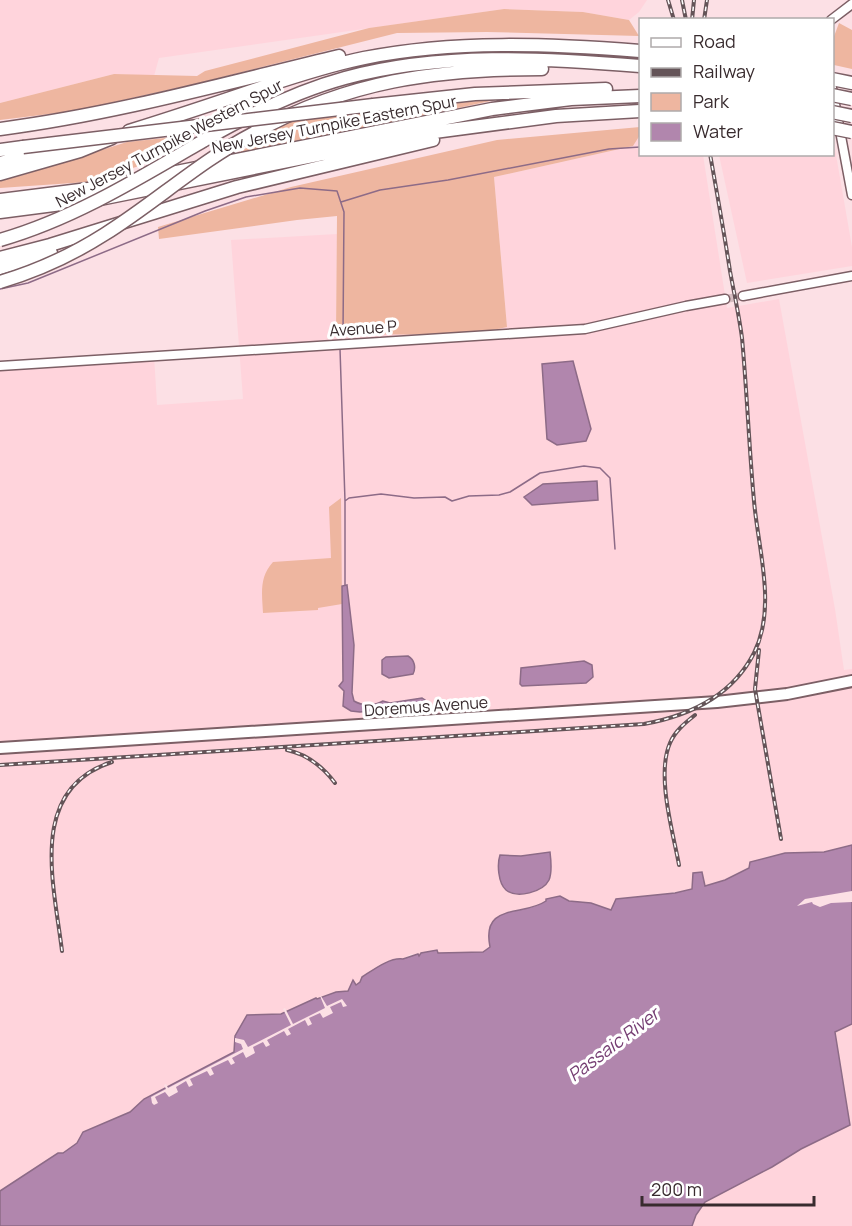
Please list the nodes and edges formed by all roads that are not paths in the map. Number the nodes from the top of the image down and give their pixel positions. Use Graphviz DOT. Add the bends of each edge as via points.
graph roads {
  1 [pos="852,4"];
  2 [pos="834,18"];
  3 [pos="417,50"];
  4 [pos="635,51"];
  5 [pos="611,64"];
  6 [pos="639,66"];
  7 [pos="834,79"];
  8 [pos="852,83"];
  9 [pos="639,89"];
  10 [pos="834,95"];
  11 [pos="639,96"];
  12 [pos="834,99"];
  13 [pos="852,99"];
  14 [pos="639,111"];
  15 [pos="834,112"];
  16 [pos="852,116"];
  17 [pos="834,128"];
  18 [pos="0,129"];
  19 [pos="466,129"];
  20 [pos="852,132"];
  21 [pos="124,133"];
  22 [pos="0,148"];
  23 [pos="0,163"];
  24 [pos="0,174"];
  25 [pos="852,195"];
  26 [pos="198,198"];
  27 [pos="0,200"];
  28 [pos="0,212"];
  29 [pos="0,240"];
  30 [pos="0,258"];
  31 [pos="0,268"];
  32 [pos="852,276"];
  33 [pos="0,282"];
  34 [pos="742,296"];
  35 [pos="725,299"];
  36 [pos="0,366"];
  37 [pos="852,681"];
  38 [pos="0,748"];
  1 -- 2 [label="street"];
  3 -- 4 [label="highway, New Jersey Turnpike Western Spur" via="525,46"];
  3 -- 18 [label="highway" via="366,50 143,104"];
  3 -- 21 [label="highway, New Jersey Turnpike Western Spur" via="326,68"];
  5 -- 6 [label="highway, New Jersey Turnpike Western Spur"];
  5 -- 29 [label="highway, New Jersey Turnpike Western Spur, bridge" via="433,63 332,82 260,110 77,211"];
  5 -- 33 [label="highway, bridge" via="566,70 424,75 314,104 212,158 86,246 46,266"];
  7 -- 8 [label="highway"];
  9 -- 22 [label="highway, New Jersey Turnpike Eastern Spur, bridge" via="481,94"];
  10 -- 13 [label="highway, bridge"];
  11 -- 27 [label="highway, New Jersey Turnpike Eastern Spur" via="571,99 492,109 102,187"];
  12 -- 25 [label="street"];
  14 -- 19 [label="highway, New Jersey Turnpike Eastern Spur" via="556,116"];
  15 -- 16 [label="highway, bridge"];
  17 -- 20 [label="highway, bridge"];
  19 -- 26 [label="highway, New Jersey Turnpike Eastern Spur" via="428,142"];
  19 -- 28 [label="highway, New Jersey Turnpike Eastern Spur" via="427,133 100,200"];
  21 -- 23 [label="highway, New Jersey Turnpike Western Spur"];
  21 -- 24 [label="highway, New Jersey Turnpike Western Spur" via="80,151"];
  26 -- 30 [label="highway, New Jersey Turnpike Eastern Spur"];
  26 -- 31 [label="highway" via="167,213"];
  32 -- 34 [label="street"];
  35 -- 36 [label="street, Avenue P" via="585,329"];
  37 -- 38 [label="main road, Doremus Avenue" via="736,701"];
}
